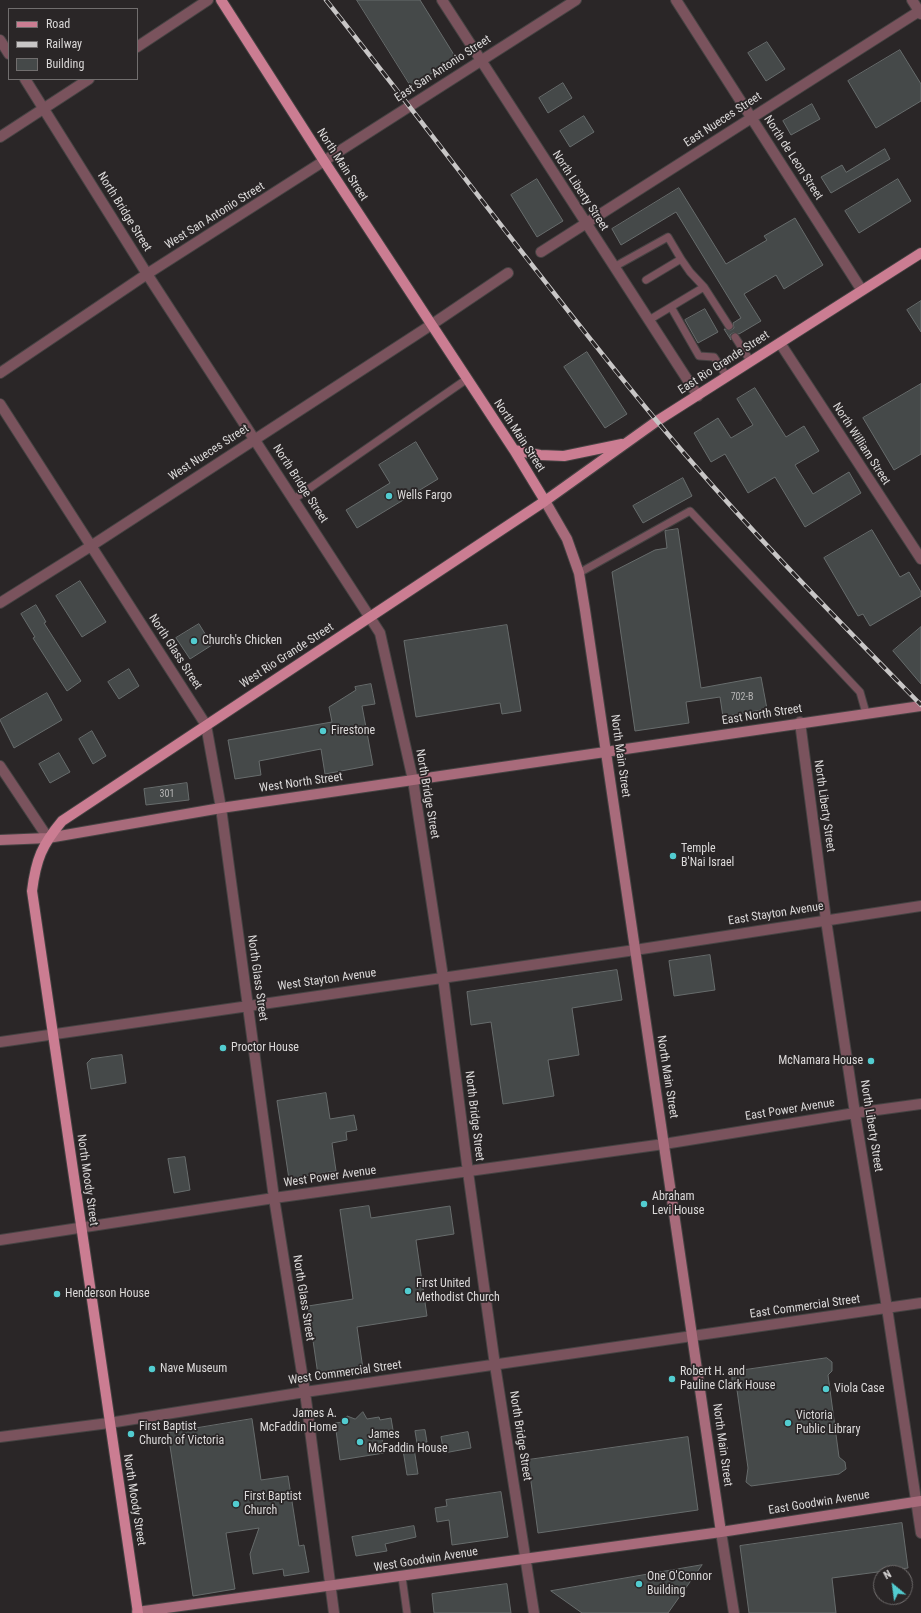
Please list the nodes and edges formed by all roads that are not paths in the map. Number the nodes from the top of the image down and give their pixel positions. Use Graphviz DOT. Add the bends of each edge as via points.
graph roads {
  1 [pos="208,0"];
  2 [pos="221,0"];
  3 [pos="442,0"];
  4 [pos="576,0"];
  5 [pos="676,0"];
  6 [pos="912,0"];
  7 [pos="920,12"];
  8 [pos="0,40"];
  9 [pos="138,46"];
  10 [pos="8,52"];
  11 [pos="481,60"];
  12 [pos="26,80"];
  13 [pos="87,80"];
  14 [pos="44,108"];
  15 [pos="752,117"];
  16 [pos="0,138"];
  17 [pos="324,161"];
  18 [pos="586,223"];
  19 [pos="541,252"];
  20 [pos="921,253"];
  21 [pos="681,258"];
  22 [pos="614,267"];
  23 [pos="508,273"];
  24 [pos="148,274"];
  25 [pos="646,280"];
  26 [pos="704,286"];
  27 [pos="861,289"];
  28 [pos="671,307"];
  29 [pos="648,320"];
  30 [pos="431,325"];
  31 [pos="729,326"];
  32 [pos="736,337"];
  33 [pos="780,343"];
  34 [pos="751,362"];
  35 [pos="0,373"];
  36 [pos="727,377"];
  37 [pos="467,379"];
  38 [pos="698,396"];
  39 [pos="0,404"];
  40 [pos="255,438"];
  41 [pos="626,444"];
  42 [pos="514,450"];
  43 [pos="294,499"];
  44 [pos="545,501"];
  45 [pos="91,546"];
  46 [pos="921,559"];
  47 [pos="579,573"];
  48 [pos="0,603"];
  49 [pos="371,616"];
  50 [pos="921,706"];
  51 [pos="866,713"];
  52 [pos="800,722"];
  53 [pos="206,725"];
  54 [pos="607,753"];
  55 [pos="0,766"];
  56 [pos="413,780"];
  57 [pos="221,808"];
  58 [pos="48,838"];
  59 [pos="0,840"];
  60 [pos="921,906"];
  61 [pos="826,920"];
  62 [pos="635,950"];
  63 [pos="443,976"];
  64 [pos="247,1005"];
  65 [pos="53,1034"];
  66 [pos="0,1042"];
  67 [pos="921,1104"];
  68 [pos="855,1113"];
  69 [pos="664,1144"];
  70 [pos="468,1172"];
  71 [pos="274,1198"];
  72 [pos="80,1228"];
  73 [pos="0,1240"];
  74 [pos="921,1303"];
  75 [pos="887,1308"];
  76 [pos="693,1336"];
  77 [pos="496,1365"];
  78 [pos="305,1392"];
  79 [pos="109,1422"];
  80 [pos="0,1437"];
  81 [pos="919,1501"];
  82 [pos="722,1532"];
  83 [pos="921,1533"];
  84 [pos="526,1558"];
  85 [pos="402,1576"];
  86 [pos="330,1587"];
  87 [pos="136,1613"];
  88 [pos="334,1613"];
  89 [pos="407,1613"];
  90 [pos="534,1613"];
  91 [pos="734,1613"];
  1 -- 9 [label="street"];
  2 -- 17 [label="main road, North Main Street"];
  3 -- 11 [label="street, North Liberty Street"];
  4 -- 11 [label="street, East San Antonio Street"];
  5 -- 15 [label="street, North de Leon Street"];
  6 -- 7 [label="street"];
  7 -- 15 [label="street, East Nueces Street"];
  8 -- 10 [label="street"];
  11 -- 17 [label="street, East San Antonio Street"];
  11 -- 18 [label="street, North Liberty Street"];
  12 -- 14 [label="street, North Bridge Street"];
  13 -- 14 [label="street"];
  14 -- 16 [label="street"];
  14 -- 24 [label="street, North Bridge Street"];
  15 -- 18 [label="street, East Nueces Street"];
  15 -- 27 [label="street, North de Leon Street"];
  17 -- 24 [label="street, West San Antonio Street"];
  17 -- 30 [label="main road, North Main Street"];
  18 -- 19 [label="street, East Nueces Street"];
  18 -- 22 [label="street, North Liberty Street"];
  20 -- 27 [label="main road, East Rio Grande Street"];
  21 -- 22 [label="lane" via="668,237"];
  21 -- 25 [label="lane"];
  21 -- 26 [label="lane"];
  22 -- 29 [label="street, North Liberty Street"];
  23 -- 30 [label="street"];
  24 -- 35 [label="street, West San Antonio Street"];
  24 -- 40 [label="street, North Bridge Street"];
  26 -- 28 [label="lane"];
  26 -- 31 [label="lane"];
  27 -- 33 [label="main road, East Rio Grande Street"];
  28 -- 29 [label="lane"];
  28 -- 36 [label="lane" via="699,356 714,357"];
  29 -- 38 [label="street, North Liberty Street"];
  30 -- 37 [label="main road, North Main Street"];
  30 -- 40 [label="street, West Nueces Street"];
  32 -- 34 [label="lane"];
  33 -- 34 [label="main road, East Rio Grande Street"];
  33 -- 46 [label="street, North William Street"];
  34 -- 36 [label="main road, East Rio Grande Street"];
  36 -- 38 [label="main road, East Rio Grande Street"];
  37 -- 42 [label="main road, North Main Street"];
  37 -- 43 [label="lane"];
  38 -- 41 [label="main road, East Rio Grande Street"];
  39 -- 45 [label="street, North Glass Street"];
  40 -- 43 [label="street, North Bridge Street"];
  40 -- 45 [label="street, West Nueces Street"];
  41 -- 42 [label="main road" via="564,456"];
  41 -- 44 [label="main road, East Rio Grande Street"];
  42 -- 44 [label="main road, North Main Street"];
  43 -- 49 [label="street, North Bridge Street"];
  44 -- 47 [label="street, North Main Street" via="567,539"];
  44 -- 49 [label="main road, West Rio Grande Street"];
  45 -- 48 [label="street, West Nueces Street"];
  45 -- 53 [label="street, North Glass Street"];
  47 -- 51 [label="lane" via="690,512 860,692"];
  47 -- 54 [label="street, North Main Street"];
  49 -- 53 [label="main road, West Rio Grande Street"];
  49 -- 56 [label="street, North Bridge Street" via="380,633"];
  50 -- 51 [label="street, East North Street"];
  51 -- 52 [label="street, East North Street"];
  52 -- 54 [label="street, East North Street"];
  52 -- 61 [label="street, North Liberty Street"];
  53 -- 57 [label="street, North Glass Street"];
  53 -- 58 [label="main road, West Rio Grande Street" via="62,821"];
  54 -- 56 [label="street, West North Street"];
  54 -- 62 [label="street, North Main Street"];
  55 -- 58 [label="street"];
  56 -- 57 [label="street, West North Street"];
  56 -- 63 [label="street, North Bridge Street"];
  57 -- 58 [label="street, West North Street"];
  57 -- 64 [label="street, North Glass Street"];
  58 -- 59 [label="street, West North Street"];
  58 -- 65 [label="main road, North Moody Street" via="35,868 32,891"];
  60 -- 61 [label="street, East Stayton Avenue"];
  61 -- 62 [label="street, East Stayton Avenue"];
  61 -- 68 [label="street, North Liberty Street"];
  62 -- 63 [label="street, West Stayton Avenue"];
  62 -- 69 [label="street, North Main Street"];
  63 -- 64 [label="street, West Stayton Avenue"];
  63 -- 70 [label="street, North Bridge Street"];
  64 -- 65 [label="street, West Stayton Avenue"];
  64 -- 71 [label="street, North Glass Street"];
  65 -- 66 [label="street, West Stayton Avenue"];
  65 -- 72 [label="main road, North Moody Street"];
  67 -- 68 [label="street, East Power Avenue"];
  68 -- 69 [label="street, East Power Avenue"];
  68 -- 75 [label="street, North Liberty Street"];
  69 -- 70 [label="street, West Power Avenue"];
  69 -- 76 [label="street, North Main Street"];
  70 -- 71 [label="street, West Power Avenue"];
  70 -- 77 [label="street, North Bridge Street"];
  71 -- 72 [label="street, West Power Avenue"];
  71 -- 78 [label="street, North Glass Street"];
  72 -- 73 [label="street, West Power Avenue"];
  72 -- 79 [label="main road, North Moody Street"];
  74 -- 75 [label="street, East Commercial Street"];
  75 -- 76 [label="street, East Commercial Street"];
  75 -- 81 [label="street, North Liberty Street"];
  76 -- 77 [label="street, West Commercial Street"];
  76 -- 82 [label="street, North Main Street"];
  77 -- 78 [label="street, West Commercial Street"];
  77 -- 84 [label="street, North Bridge Street"];
  78 -- 79 [label="street, West Commercial Street"];
  78 -- 86 [label="street, North Glass Street"];
  79 -- 80 [label="street, West Commercial Street"];
  79 -- 87 [label="main road, North Moody Street"];
  81 -- 82 [label="street, East Goodwin Avenue"];
  81 -- 83 [label="street, North Liberty Street"];
  82 -- 84 [label="street, West Goodwin Avenue"];
  82 -- 91 [label="street, North Main Street"];
  84 -- 85 [label="street, West Goodwin Avenue"];
  84 -- 90 [label="street, North Bridge Street"];
  85 -- 86 [label="street, West Goodwin Avenue"];
  85 -- 89 [label="lane"];
  86 -- 87 [label="street, West Goodwin Avenue"];
  86 -- 88 [label="street, North Glass Street"];
}
